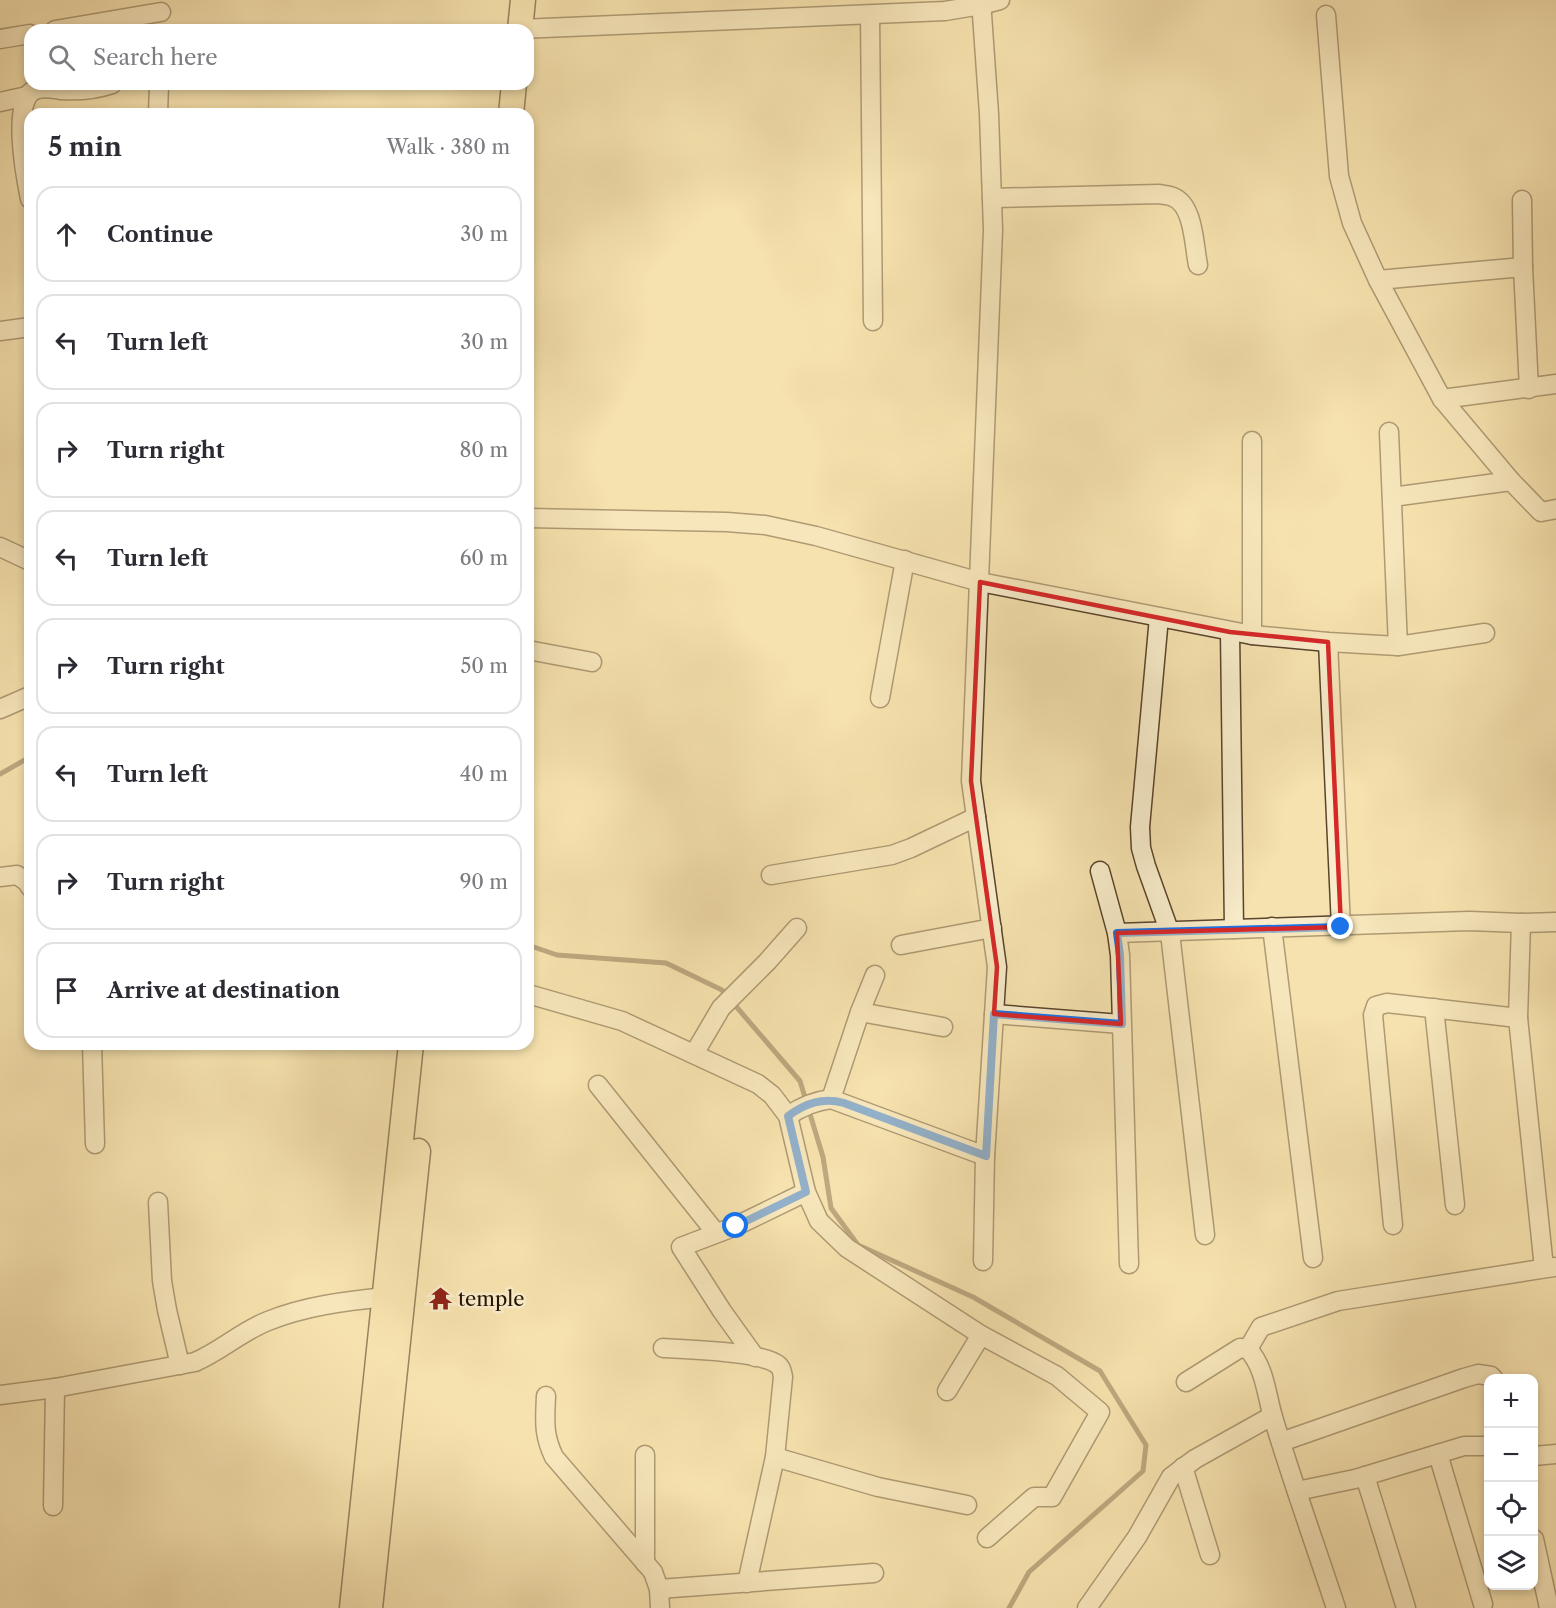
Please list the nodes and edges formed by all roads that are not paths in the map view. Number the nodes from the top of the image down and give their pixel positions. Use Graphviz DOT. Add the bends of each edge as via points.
graph roads {
  1 [pos="523,0"];
  2 [pos="1000,0"];
  3 [pos="981,3"];
  4 [pos="161,14"];
  5 [pos="870,15"];
  6 [pos="1326,15"];
  7 [pos="95,24"];
  8 [pos="521,24"];
  9 [pos="534,28"];
  10 [pos="24,35"];
  11 [pos="0,39"];
  12 [pos="34,90"];
  13 [pos="65,90"];
  14 [pos="83,90"];
  15 [pos="159,90"];
  16 [pos="513,90"];
  17 [pos="27,96"];
  18 [pos="0,102"];
  19 [pos="158,108"];
  20 [pos="512,108"];
  21 [pos="24,167"];
  22 [pos="992,198"];
  23 [pos="1522,200"];
  24 [pos="1198,265"];
  25 [pos="1523,267"];
  26 [pos="1378,280"];
  27 [pos="873,321"];
  28 [pos="24,328"];
  29 [pos="0,331"];
  30 [pos="1556,384"];
  31 [pos="1529,389"];
  32 [pos="1442,399"];
  33 [pos="1389,432"];
  34 [pos="1252,441"];
  35 [pos="1511,481"];
  36 [pos="1392,497"];
  37 [pos="1556,509"];
  38 [pos="534,518"];
  39 [pos="0,547"];
  40 [pos="24,558"];
  41 [pos="905,560"];
  42 [pos="980,582"];
  43 [pos="1159,618"];
  44 [pos="1230,632"];
  45 [pos="1485,633"];
  46 [pos="1252,635"];
  47 [pos="1328,642"];
  48 [pos="1398,646"];
  49 [pos="534,651"];
  50 [pos="592,662"];
  51 [pos="24,699"];
  52 [pos="880,699"];
  53 [pos="0,709"];
  54 [pos="976,817"];
  55 [pos="1100,870"];
  56 [pos="771,875"];
  57 [pos="0,877"];
  58 [pos="24,878"];
  59 [pos="1556,922"];
  60 [pos="1521,923"];
  61 [pos="1272,927"];
  62 [pos="1341,927"];
  63 [pos="797,928"];
  64 [pos="992,928"];
  65 [pos="1234,929"];
  66 [pos="1117,933"];
  67 [pos="1170,933"];
  68 [pos="902,945"];
  69 [pos="875,975"];
  70 [pos="534,996"];
  71 [pos="1434,1008"];
  72 [pos="860,1012"];
  73 [pos="994,1014"];
  74 [pos="1518,1018"];
  75 [pos="1122,1024"];
  76 [pos="943,1027"];
  77 [pos="92,1050"];
  78 [pos="410,1050"];
  79 [pos="426,1050"];
  80 [pos="694,1054"];
  81 [pos="598,1085"];
  82 [pos="826,1099"];
  83 [pos="794,1111"];
  84 [pos="95,1144"];
  85 [pos="986,1156"];
  86 [pos="806,1192"];
  87 [pos="158,1202"];
  88 [pos="1455,1205"];
  89 [pos="1393,1225"];
  90 [pos="716,1233"];
  91 [pos="1205,1235"];
  92 [pos="1313,1258"];
  93 [pos="983,1261"];
  94 [pos="1128,1264"];
  95 [pos="1550,1267"];
  96 [pos="385,1297"];
  97 [pos="981,1335"];
  98 [pos="663,1348"];
  99 [pos="1248,1349"];
  100 [pos="754,1357"];
  101 [pos="180,1365"];
  102 [pos="1484,1375"];
  103 [pos="1186,1382"];
  104 [pos="55,1388"];
  105 [pos="947,1391"];
  106 [pos="0,1395"];
  107 [pos="546,1395"];
  108 [pos="1272,1416"];
  109 [pos="1281,1442"];
  110 [pos="1484,1446"];
  111 [pos="1438,1454"];
  112 [pos="1556,1454"];
  113 [pos="645,1455"];
  114 [pos="1538,1456"];
  115 [pos="775,1457"];
  116 [pos="1183,1467"];
  117 [pos="1365,1476"];
  118 [pos="1297,1491"];
  119 [pos="967,1505"];
  120 [pos="53,1506"];
  121 [pos="987,1538"];
  122 [pos="1210,1555"];
  123 [pos="1538,1561"];
  124 [pos="645,1563"];
  125 [pos="874,1573"];
  126 [pos="747,1583"];
  127 [pos="659,1589"];
  128 [pos="1483,1604"];
  129 [pos="352,1608"];
  130 [pos="370,1608"];
  131 [pos="660,1608"];
  132 [pos="1088,1608"];
  133 [pos="1336,1608"];
  134 [pos="1406,1608"];
  135 [pos="1549,1608"];
  1 -- 8 [label="main road"];
  2 -- 3 [label="street"];
  3 -- 5 [label="street" via="945,11"];
  3 -- 22 [label="street"];
  4 -- 7 [label="street"];
  5 -- 9 [label="street"];
  5 -- 27 [label="street"];
  6 -- 26 [label="street" via="1339,176 1352,223"];
  10 -- 11 [label="street"];
  12 -- 17 [label="street"];
  13 -- 14 [label="street"];
  15 -- 19 [label="street"];
  16 -- 20 [label="main road"];
  17 -- 18 [label="street"];
  17 -- 21 [label="street"];
  22 -- 24 [label="street" via="1159,194 1174,197 1189,213"];
  22 -- 42 [label="street"];
  23 -- 25 [label="street"];
  25 -- 26 [label="street"];
  25 -- 31 [label="street"];
  26 -- 32 [label="street"];
  28 -- 29 [label="street"];
  30 -- 31 [label="street"];
  31 -- 32 [label="street"];
  32 -- 35 [label="street"];
  33 -- 36 [label="street"];
  34 -- 46 [label="street"];
  35 -- 36 [label="street"];
  35 -- 37 [label="street" via="1541,512"];
  36 -- 48 [label="street"];
  38 -- 41 [label="street" via="765,525"];
  39 -- 40 [label="street"];
  41 -- 42 [label="street"];
  41 -- 52 [label="street"];
  42 -- 43 [label="street"];
  42 -- 54 [label="street" via="971,781"];
  43 -- 44 [label="street"];
  43 -- 67 [label="street" via="1140,838"];
  44 -- 46 [label="street"];
  44 -- 65 [label="street"];
  45 -- 48 [label="street"];
  46 -- 47 [label="street"];
  47 -- 48 [label="street"];
  47 -- 62 [label="street"];
  49 -- 50 [label="street"];
  51 -- 53 [label="street"];
  54 -- 56 [label="street" via="892,855"];
  54 -- 64 [label="street"];
  55 -- 66 [label="street"];
  57 -- 58 [label="street"];
  59 -- 60 [label="street"];
  60 -- 62 [label="street" via="1469,921"];
  60 -- 74 [label="street"];
  61 -- 62 [label="street"];
  61 -- 65 [label="street"];
  61 -- 92 [label="street"];
  63 -- 80 [label="street" via="721,1008"];
  64 -- 68 [label="street"];
  64 -- 73 [label="street" via="997,967"];
  65 -- 67 [label="street"];
  66 -- 67 [label="street"];
  66 -- 75 [label="street"];
  67 -- 91 [label="street"];
  69 -- 72 [label="street"];
  70 -- 80 [label="street" via="622,1021"];
  71 -- 74 [label="street"];
  71 -- 88 [label="street"];
  71 -- 89 [label="street" via="1387,1003 1376,1006 1373,1015"];
  72 -- 76 [label="street"];
  72 -- 82 [label="street"];
  73 -- 75 [label="street"];
  73 -- 85 [label="street"];
  74 -- 95 [label="street"];
  75 -- 94 [label="street"];
  77 -- 84 [label="street"];
  78 -- 96 [label="main road"];
  79 -- 130 [label="main road"];
  80 -- 83 [label="street" via="758,1084"];
  81 -- 90 [label="street"];
  82 -- 83 [label="street"];
  82 -- 85 [label="street"];
  83 -- 86 [label="street"];
  85 -- 93 [label="street"];
  86 -- 90 [label="street"];
  86 -- 97 [label="street" via="819,1221 847,1248"];
  87 -- 101 [label="street" via="162,1281"];
  90 -- 100 [label="street" via="681,1246"];
  95 -- 99 [label="street" via="1338,1301 1261,1327"];
  96 -- 101 [label="street" via="342,1301 268,1321 209,1356"];
  96 -- 129 [label="main road"];
  97 -- 105 [label="street"];
  97 -- 121 [label="street" via="1057,1376 1100,1412 1052,1497 1034,1497"];
  98 -- 100 [label="street"];
  99 -- 103 [label="street" via="1240,1348"];
  99 -- 108 [label="street" via="1260,1366"];
  100 -- 115 [label="street" via="776,1363 782,1369"];
  101 -- 104 [label="street"];
  102 -- 109 [label="street" via="1464,1378"];
  104 -- 106 [label="street"];
  104 -- 120 [label="street"];
  107 -- 124 [label="street" via="544,1431 554,1457"];
  108 -- 109 [label="street"];
  108 -- 116 [label="street"];
  109 -- 118 [label="street"];
  110 -- 111 [label="street" via="1464,1446"];
  111 -- 117 [label="street"];
  111 -- 128 [label="street"];
  112 -- 114 [label="street"];
  113 -- 124 [label="street"];
  115 -- 119 [label="street" via="878,1487"];
  115 -- 126 [label="street"];
  116 -- 122 [label="street"];
  116 -- 132 [label="street" via="1172,1477"];
  117 -- 118 [label="street"];
  117 -- 134 [label="street"];
  118 -- 133 [label="street"];
  123 -- 135 [label="street"];
  124 -- 127 [label="street"];
  125 -- 126 [label="street"];
  126 -- 127 [label="street"];
  127 -- 131 [label="street"];
}
